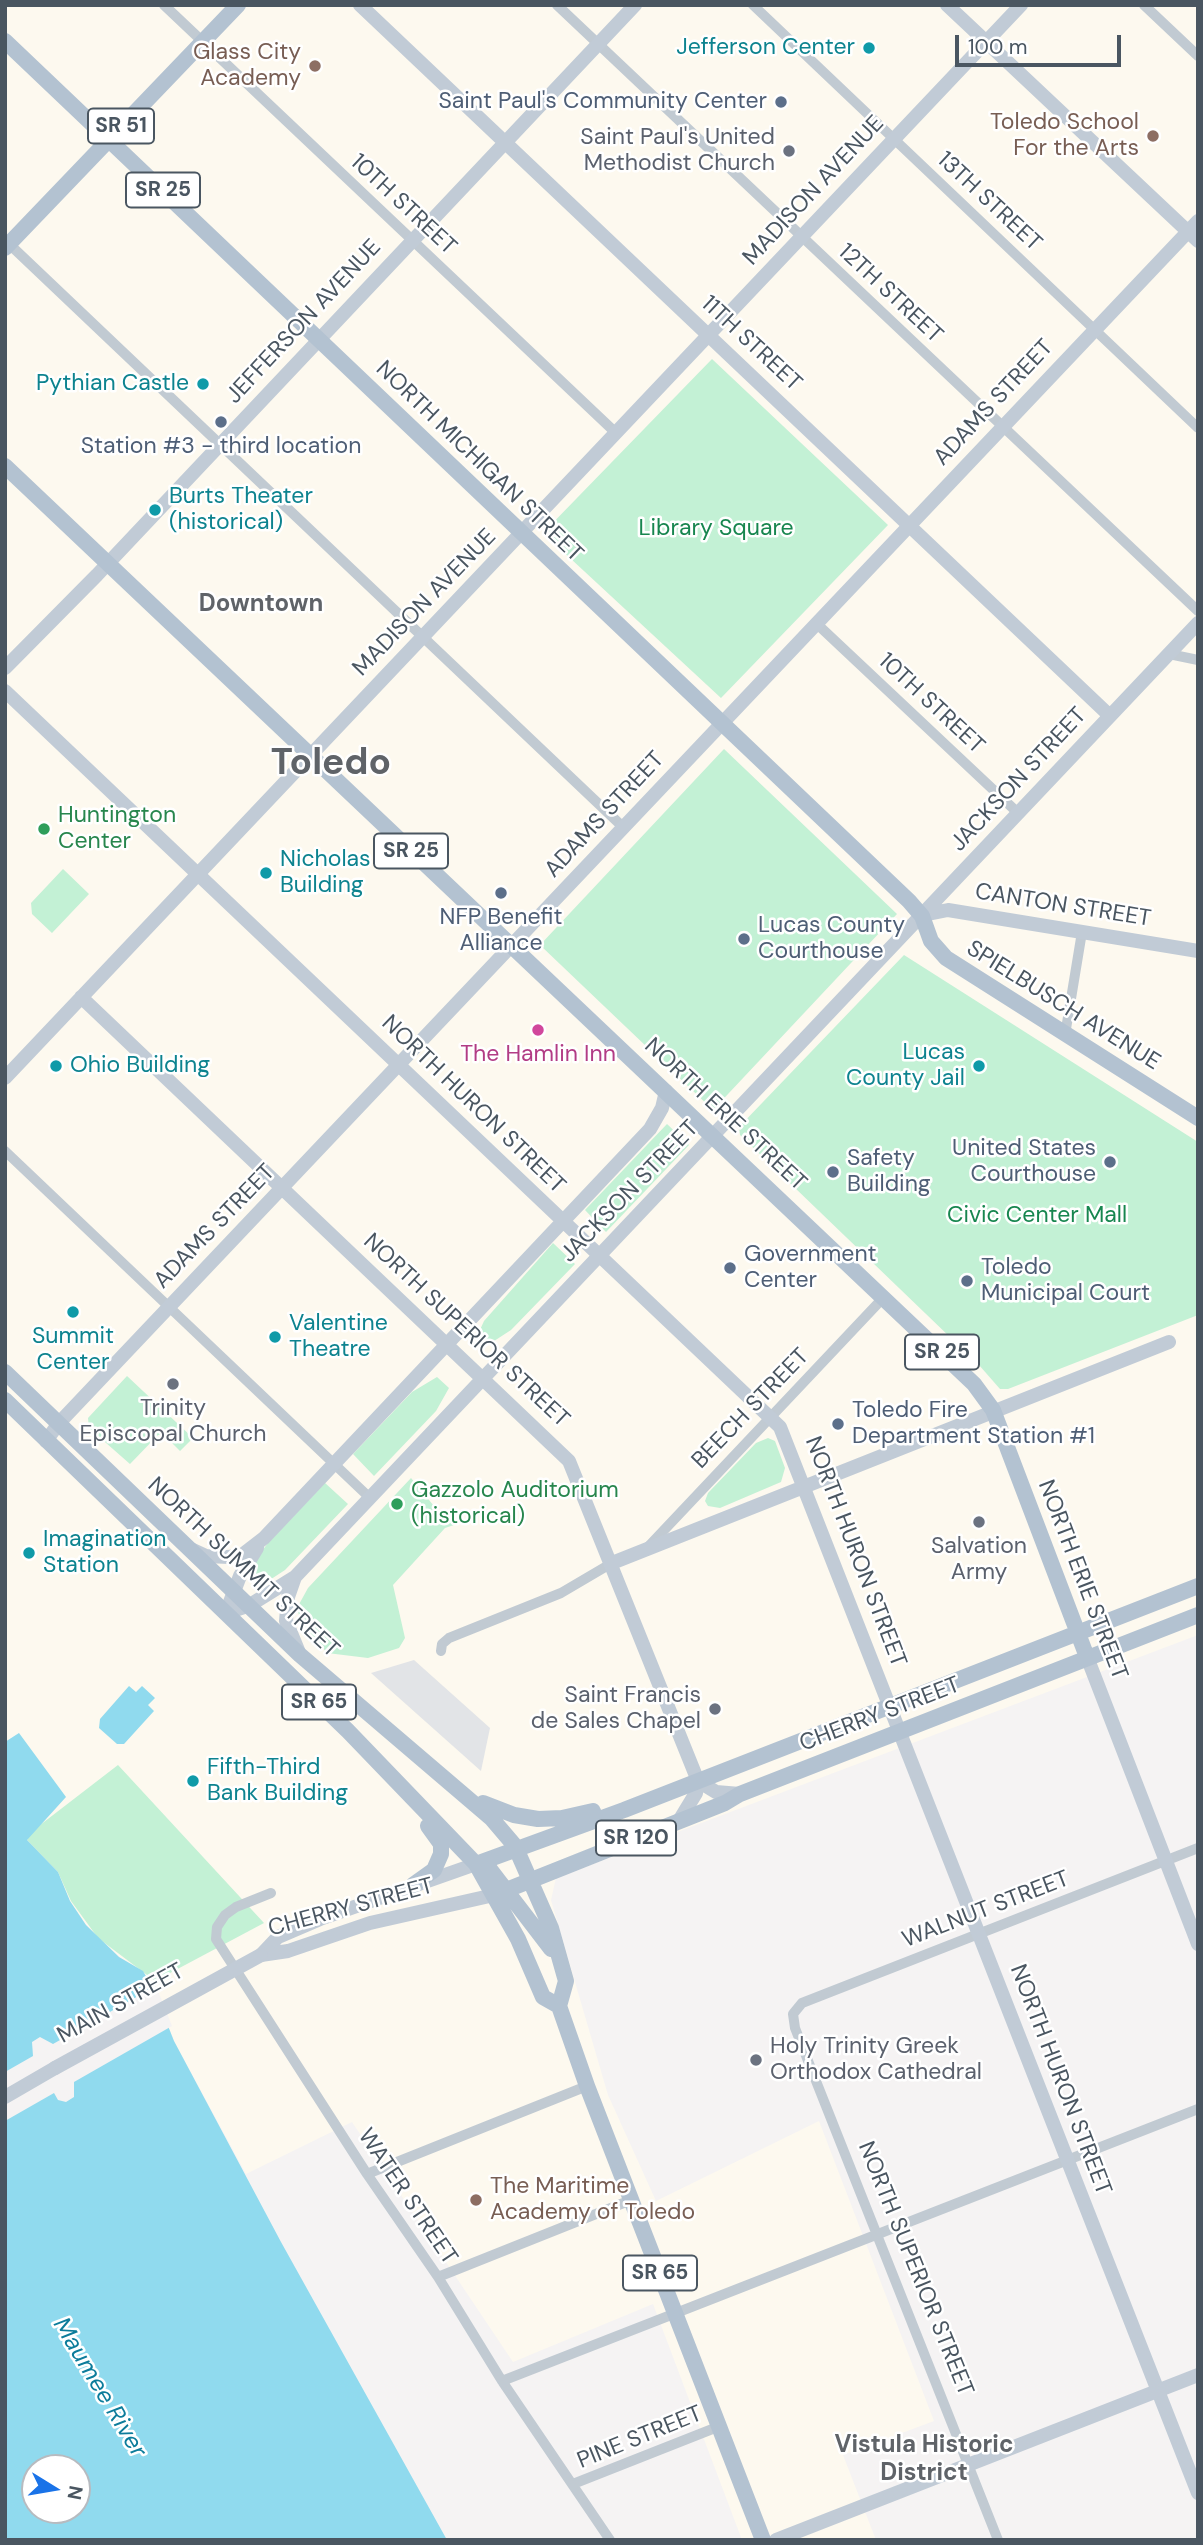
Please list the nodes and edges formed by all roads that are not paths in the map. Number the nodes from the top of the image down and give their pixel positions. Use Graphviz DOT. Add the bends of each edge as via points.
graph roads {
  1 [pos="164,5"];
  2 [pos="238,5"];
  3 [pos="360,5"];
  4 [pos="557,5"];
  5 [pos="635,5"];
  6 [pos="753,5"];
  7 [pos="947,5"];
  8 [pos="1021,5"];
  9 [pos="1144,5"];
  10 [pos="5,41"];
  11 [pos="203,42"];
  12 [pos="986,42"];
  13 [pos="598,45"];
  14 [pos="1198,56"];
  15 [pos="109,138"];
  16 [pos="894,139"];
  17 [pos="505,142"];
  18 [pos="1194,231"];
  19 [pos="802,237"];
  20 [pos="412,241"];
  21 [pos="6,244"];
  22 [pos="1095,329"];
  23 [pos="708,336"];
  24 [pos="318,340"];
  25 [pos="1002,428"];
  26 [pos="1198,428"];
  27 [pos="616,433"];
  28 [pos="220,444"];
  29 [pos="5,466"];
  30 [pos="910,526"];
  31 [pos="522,534"];
  32 [pos="108,564"];
  33 [pos="1198,611"];
  34 [pos="1198,623"];
  35 [pos="817,624"];
  36 [pos="425,636"];
  37 [pos="1169,654"];
  38 [pos="1198,660"];
  39 [pos="5,668"];
  40 [pos="5,691"];
  41 [pos="1110,716"];
  42 [pos="722,724"];
  43 [pos="310,755"];
  44 [pos="1018,813"];
  45 [pos="624,828"];
  46 [pos="197,874"];
  47 [pos="922,916"];
  48 [pos="1082,932"];
  49 [pos="512,947"];
  50 [pos="1198,951"];
  51 [pos="81,998"];
  52 [pos="1065,1035"];
  53 [pos="399,1067"];
  54 [pos="5,1078"];
  55 [pos="666,1091"];
  56 [pos="1198,1118"];
  57 [pos="715,1136"];
  58 [pos="5,1151"];
  59 [pos="283,1189"];
  60 [pos="562,1222"];
  61 [pos="599,1257"];
  62 [pos="884,1297"];
  63 [pos="170,1307"];
  64 [pos="1169,1342"];
  65 [pos="446,1345"];
  66 [pos="5,1372"];
  67 [pos="482,1379"];
  68 [pos="5,1400"];
  69 [pos="993,1410"];
  70 [pos="770,1417"];
  71 [pos="59,1423"];
  72 [pos="46,1441"];
  73 [pos="334,1464"];
  74 [pos="804,1485"];
  75 [pos="370,1498"];
  76 [pos="264,1538"];
  77 [pos="189,1548"];
  78 [pos="647,1548"];
  79 [pos="612,1563"];
  80 [pos="295,1577"];
  81 [pos="1198,1586"];
  82 [pos="234,1591"];
  83 [pos="250,1605"];
  84 [pos="226,1613"];
  85 [pos="1198,1615"];
  86 [pos="1078,1632"];
  87 [pos="441,1651"];
  88 [pos="300,1655"];
  89 [pos="1087,1657"];
  90 [pos="891,1706"];
  91 [pos="901,1731"];
  92 [pos="698,1781"];
  93 [pos="450,1785"];
  94 [pos="409,1794"];
  95 [pos="740,1794"];
  96 [pos="646,1800"];
  97 [pos="679,1821"];
  98 [pos="1198,1848"];
  99 [pos="516,1849"];
  100 [pos="1165,1861"];
  101 [pos="475,1864"];
  102 [pos="531,1880"];
  103 [pos="413,1885"];
  104 [pos="501,1892"];
  105 [pos="271,1893"];
  106 [pos="979,1932"];
  107 [pos="1198,1944"];
  108 [pos="261,1955"];
  109 [pos="561,1962"];
  110 [pos="559,2006"];
  111 [pos="793,2014"];
  112 [pos="587,2086"];
  113 [pos="5,2097"];
  114 [pos="1198,2109"];
  115 [pos="1067,2161"];
  116 [pos="368,2174"];
  117 [pos="631,2200"];
  118 [pos="876,2234"];
  119 [pos="438,2277"];
  120 [pos="676,2312"];
  121 [pos="1198,2375"];
  122 [pos="502,2381"];
  123 [pos="1158,2390"];
  124 [pos="720,2426"];
  125 [pos="969,2465"];
  126 [pos="573,2484"];
  127 [pos="1198,2493"];
  128 [pos="610,2540"];
  129 [pos="763,2540"];
  130 [pos="776,2540"];
  131 [pos="998,2540"];
  1 -- 11 [label="street, 10TH STREET"];
  2 -- 11 [label="main road, SR 51"];
  3 -- 17 [label="street, 11TH STREET"];
  4 -- 13 [label="street, 12TH STREET"];
  5 -- 13 [label="street, JEFFERSON AVENUE"];
  6 -- 16 [label="street, 13TH STREET"];
  7 -- 12 [label="street"];
  8 -- 12 [label="street, MADISON AVENUE"];
  9 -- 14 [label="street"];
  10 -- 15 [label="main road, NORTH MICHIGAN STREET / SR 25"];
  11 -- 15 [label="main road, SR 51"];
  11 -- 20 [label="street, 10TH STREET"];
  12 -- 16 [label="street, MADISON AVENUE"];
  12 -- 18 [label="street"];
  13 -- 17 [label="street, JEFFERSON AVENUE"];
  13 -- 19 [label="street, 12TH STREET"];
  15 -- 21 [label="main road, SR 51"];
  15 -- 24 [label="main road, NORTH MICHIGAN STREET / SR 25"];
  16 -- 19 [label="street, MADISON AVENUE"];
  16 -- 22 [label="street, 13TH STREET"];
  17 -- 20 [label="street, JEFFERSON AVENUE"];
  17 -- 23 [label="street, 11TH STREET"];
  18 -- 22 [label="street, ADAMS STREET"];
  19 -- 23 [label="street, MADISON AVENUE"];
  19 -- 25 [label="street, 12TH STREET"];
  20 -- 24 [label="street, JEFFERSON AVENUE"];
  20 -- 27 [label="street, 10TH STREET"];
  21 -- 28 [label="street"];
  22 -- 25 [label="street, ADAMS STREET"];
  22 -- 26 [label="street, 13TH STREET"];
  23 -- 27 [label="street, MADISON AVENUE"];
  23 -- 30 [label="street, 11TH STREET"];
  24 -- 28 [label="street, JEFFERSON AVENUE"];
  24 -- 31 [label="main road, NORTH MICHIGAN STREET / SR 25"];
  25 -- 30 [label="street, ADAMS STREET"];
  25 -- 33 [label="street, 12TH STREET"];
  27 -- 31 [label="street, MADISON AVENUE"];
  28 -- 32 [label="street, JEFFERSON AVENUE"];
  28 -- 36 [label="street"];
  29 -- 32 [label="main road, NORTH ERIE STREET / SR 25"];
  30 -- 35 [label="street, ADAMS STREET"];
  30 -- 41 [label="street, 11TH STREET"];
  31 -- 36 [label="street, MADISON AVENUE"];
  31 -- 42 [label="main road, NORTH MICHIGAN STREET / SR 25"];
  32 -- 39 [label="street, JEFFERSON AVENUE"];
  32 -- 43 [label="main road, NORTH ERIE STREET / SR 25"];
  34 -- 37 [label="street, JACKSON STREET"];
  35 -- 42 [label="street, ADAMS STREET"];
  35 -- 44 [label="street, 10TH STREET"];
  36 -- 43 [label="street, MADISON AVENUE"];
  36 -- 45 [label="street"];
  37 -- 38 [label="street"];
  37 -- 41 [label="street, JACKSON STREET"];
  40 -- 46 [label="street, NORTH HURON STREET"];
  41 -- 44 [label="street, JACKSON STREET"];
  42 -- 45 [label="street, ADAMS STREET"];
  42 -- 47 [label="main road, NORTH MICHIGAN STREET / SR 25"];
  43 -- 46 [label="street, MADISON AVENUE"];
  43 -- 49 [label="main road, NORTH ERIE STREET / SR 25"];
  44 -- 47 [label="street, JACKSON STREET"];
  45 -- 49 [label="street, ADAMS STREET"];
  46 -- 51 [label="street, MADISON AVENUE"];
  46 -- 53 [label="street, NORTH HURON STREET"];
  47 -- 48 [label="street, CANTON STREET" via="948,910"];
  47 -- 52 [label="main road, SPIELBUSCH AVENUE / SR 25" via="931,941 946,958"];
  47 -- 57 [label="street, JACKSON STREET"];
  48 -- 50 [label="street, CANTON STREET"];
  48 -- 52 [label="street"];
  49 -- 53 [label="street, ADAMS STREET"];
  49 -- 55 [label="main road, NORTH ERIE STREET / SR 25"];
  51 -- 54 [label="street, MADISON AVENUE"];
  51 -- 59 [label="street, NORTH SUPERIOR STREET"];
  52 -- 56 [label="main road, SPIELBUSCH AVENUE / SR 25"];
  53 -- 59 [label="street, ADAMS STREET"];
  53 -- 60 [label="street, NORTH HURON STREET"];
  55 -- 57 [label="main road, NORTH ERIE STREET / SR 25"];
  55 -- 60 [label="street, JACKSON STREET" via="650,1129"];
  57 -- 61 [label="street, JACKSON STREET"];
  57 -- 62 [label="main road, NORTH ERIE STREET / SR 25"];
  58 -- 63 [label="street"];
  59 -- 63 [label="street, ADAMS STREET"];
  59 -- 65 [label="street, NORTH SUPERIOR STREET"];
  60 -- 61 [label="street, NORTH HURON STREET"];
  60 -- 65 [label="street, JACKSON STREET"];
  61 -- 67 [label="street, JACKSON STREET"];
  61 -- 70 [label="street, NORTH HURON STREET"];
  62 -- 69 [label="main road, NORTH ERIE STREET / SR 25" via="974,1384"];
  62 -- 70 [label="street, BEECH STREET"];
  63 -- 71 [label="street, ADAMS STREET"];
  63 -- 73 [label="street"];
  64 -- 69 [label="street"];
  65 -- 67 [label="street, NORTH SUPERIOR STREET"];
  65 -- 73 [label="street, JACKSON STREET"];
  66 -- 71 [label="main road, NORTH SUMMIT STREET / SR 65"];
  67 -- 75 [label="street, JACKSON STREET"];
  67 -- 79 [label="street, NORTH SUPERIOR STREET" via="569,1461"];
  68 -- 72 [label="main road, NORTH SUMMIT STREET / SR 65"];
  69 -- 74 [label="street"];
  69 -- 86 [label="main road, NORTH ERIE STREET / SR 25"];
  70 -- 74 [label="street, NORTH HURON STREET" via="783,1432"];
  70 -- 78 [label="street, BEECH STREET"];
  71 -- 72 [label="street, ADAMS STREET"];
  71 -- 77 [label="main road, NORTH SUMMIT STREET / SR 65"];
  72 -- 84 [label="main road, NORTH SUMMIT STREET / SR 65"];
  73 -- 75 [label="street"];
  73 -- 76 [label="street, JACKSON STREET"];
  74 -- 78 [label="street"];
  74 -- 90 [label="street, NORTH HURON STREET"];
  75 -- 80 [label="street, JACKSON STREET"];
  76 -- 77 [label="street, JACKSON STREET" via="242,1555 229,1557 206,1556"];
  76 -- 82 [label="street, JACKSON STREET"];
  77 -- 82 [label="main road, NORTH SUMMIT STREET / SR 65"];
  78 -- 79 [label="street"];
  79 -- 87 [label="street" via="561,1593 449,1638"];
  79 -- 92 [label="street, NORTH SUPERIOR STREET"];
  80 -- 83 [label="street, JACKSON STREET"];
  80 -- 88 [label="street, JACKSON STREET" via="286,1621"];
  81 -- 86 [label="main road, CHERRY STREET / SR 120"];
  82 -- 83 [label="main road, NORTH SUMMIT STREET / SR 65"];
  82 -- 84 [label="street, JACKSON STREET"];
  83 -- 84 [label="street, JACKSON STREET"];
  83 -- 88 [label="main road, NORTH SUMMIT STREET / SR 65"];
  84 -- 94 [label="main road, NORTH SUMMIT STREET / SR 65"];
  85 -- 89 [label="main road, CHERRY STREET"];
  86 -- 89 [label="main road, NORTH ERIE STREET / SR 25"];
  86 -- 90 [label="main road, CHERRY STREET / SR 120"];
  88 -- 93 [label="main road, NORTH SUMMIT STREET / SR 65"];
  89 -- 91 [label="main road, CHERRY STREET / SR 120"];
  89 -- 100 [label="street, NORTH ERIE STREET"];
  90 -- 91 [label="street, NORTH HURON STREET"];
  90 -- 92 [label="main road, CHERRY STREET / SR 120"];
  91 -- 95 [label="main road, CHERRY STREET / SR 120"];
  91 -- 106 [label="street, NORTH HURON STREET"];
  92 -- 95 [label="street" via="716,1793"];
  92 -- 96 [label="main road, CHERRY STREET / SR 120"];
  92 -- 97 [label="street"];
  93 -- 96 [label="main road" via="502,1812 538,1819 577,1816 623,1801"];
  93 -- 99 [label="main road, NORTH SUMMIT STREET / SR 65" via="492,1819"];
  94 -- 101 [label="main road, NORTH SUMMIT STREET / SR 65"];
  94 -- 103 [label="main road" via="442,1849 433,1870"];
  95 -- 97 [label="main road, CHERRY STREET / SR 120"];
  96 -- 99 [label="main road, CHERRY STREET / SR 120"];
  97 -- 102 [label="main road, CHERRY STREET / SR 120"];
  98 -- 100 [label="street, WALNUT STREET"];
  99 -- 101 [label="main road, CHERRY STREET / SR 120"];
  99 -- 102 [label="main road, NORTH SUMMIT STREET / SR 65"];
  100 -- 106 [label="street, WALNUT STREET"];
  100 -- 107 [label="street, NORTH ERIE STREET"];
  101 -- 103 [label="street, CHERRY STREET"];
  101 -- 104 [label="main road, NORTH SUMMIT STREET / SR 65"];
  102 -- 104 [label="main road, CHERRY STREET / SR 120"];
  102 -- 109 [label="main road, NORTH SUMMIT STREET / SR 65"];
  103 -- 108 [label="street, CHERRY STREET" via="278,1937"];
  104 -- 108 [label="street, CHERRY STREET"];
  104 -- 109 [label="main road"];
  104 -- 110 [label="main road, NORTH SUMMIT STREET / SR 65" via="543,1997"];
  105 -- 116 [label="street, WATER STREET" via="225,1915 216,1939"];
  106 -- 111 [label="street, WALNUT STREET" via="802,2003"];
  106 -- 115 [label="street, NORTH HURON STREET"];
  108 -- 113 [label="street, MAIN STREET, bridge"];
  109 -- 110 [label="main road, NORTH SUMMIT STREET / SR 65" via="566,1980"];
  110 -- 112 [label="main road, NORTH SUMMIT STREET / SR 65"];
  111 -- 118 [label="street, NORTH SUPERIOR STREET" via="794,2028"];
  112 -- 116 [label="street"];
  112 -- 117 [label="main road, NORTH SUMMIT STREET / SR 65"];
  114 -- 115 [label="street"];
  115 -- 118 [label="street"];
  115 -- 123 [label="street, NORTH HURON STREET"];
  116 -- 119 [label="street, WATER STREET"];
  117 -- 119 [label="street"];
  117 -- 120 [label="main road, NORTH SUMMIT STREET / SR 65"];
  118 -- 120 [label="street"];
  118 -- 125 [label="street, NORTH SUPERIOR STREET"];
  119 -- 122 [label="street, WATER STREET"];
  120 -- 122 [label="street"];
  120 -- 124 [label="main road, NORTH SUMMIT STREET / SR 65"];
  121 -- 123 [label="street"];
  122 -- 126 [label="street, WATER STREET"];
  123 -- 125 [label="street"];
  123 -- 127 [label="street, NORTH HURON STREET"];
  124 -- 126 [label="street, PINE STREET"];
  124 -- 129 [label="main road, NORTH SUMMIT STREET / SR 65"];
  125 -- 130 [label="street"];
  125 -- 131 [label="street, NORTH SUPERIOR STREET"];
  126 -- 128 [label="street, WATER STREET"];
}
